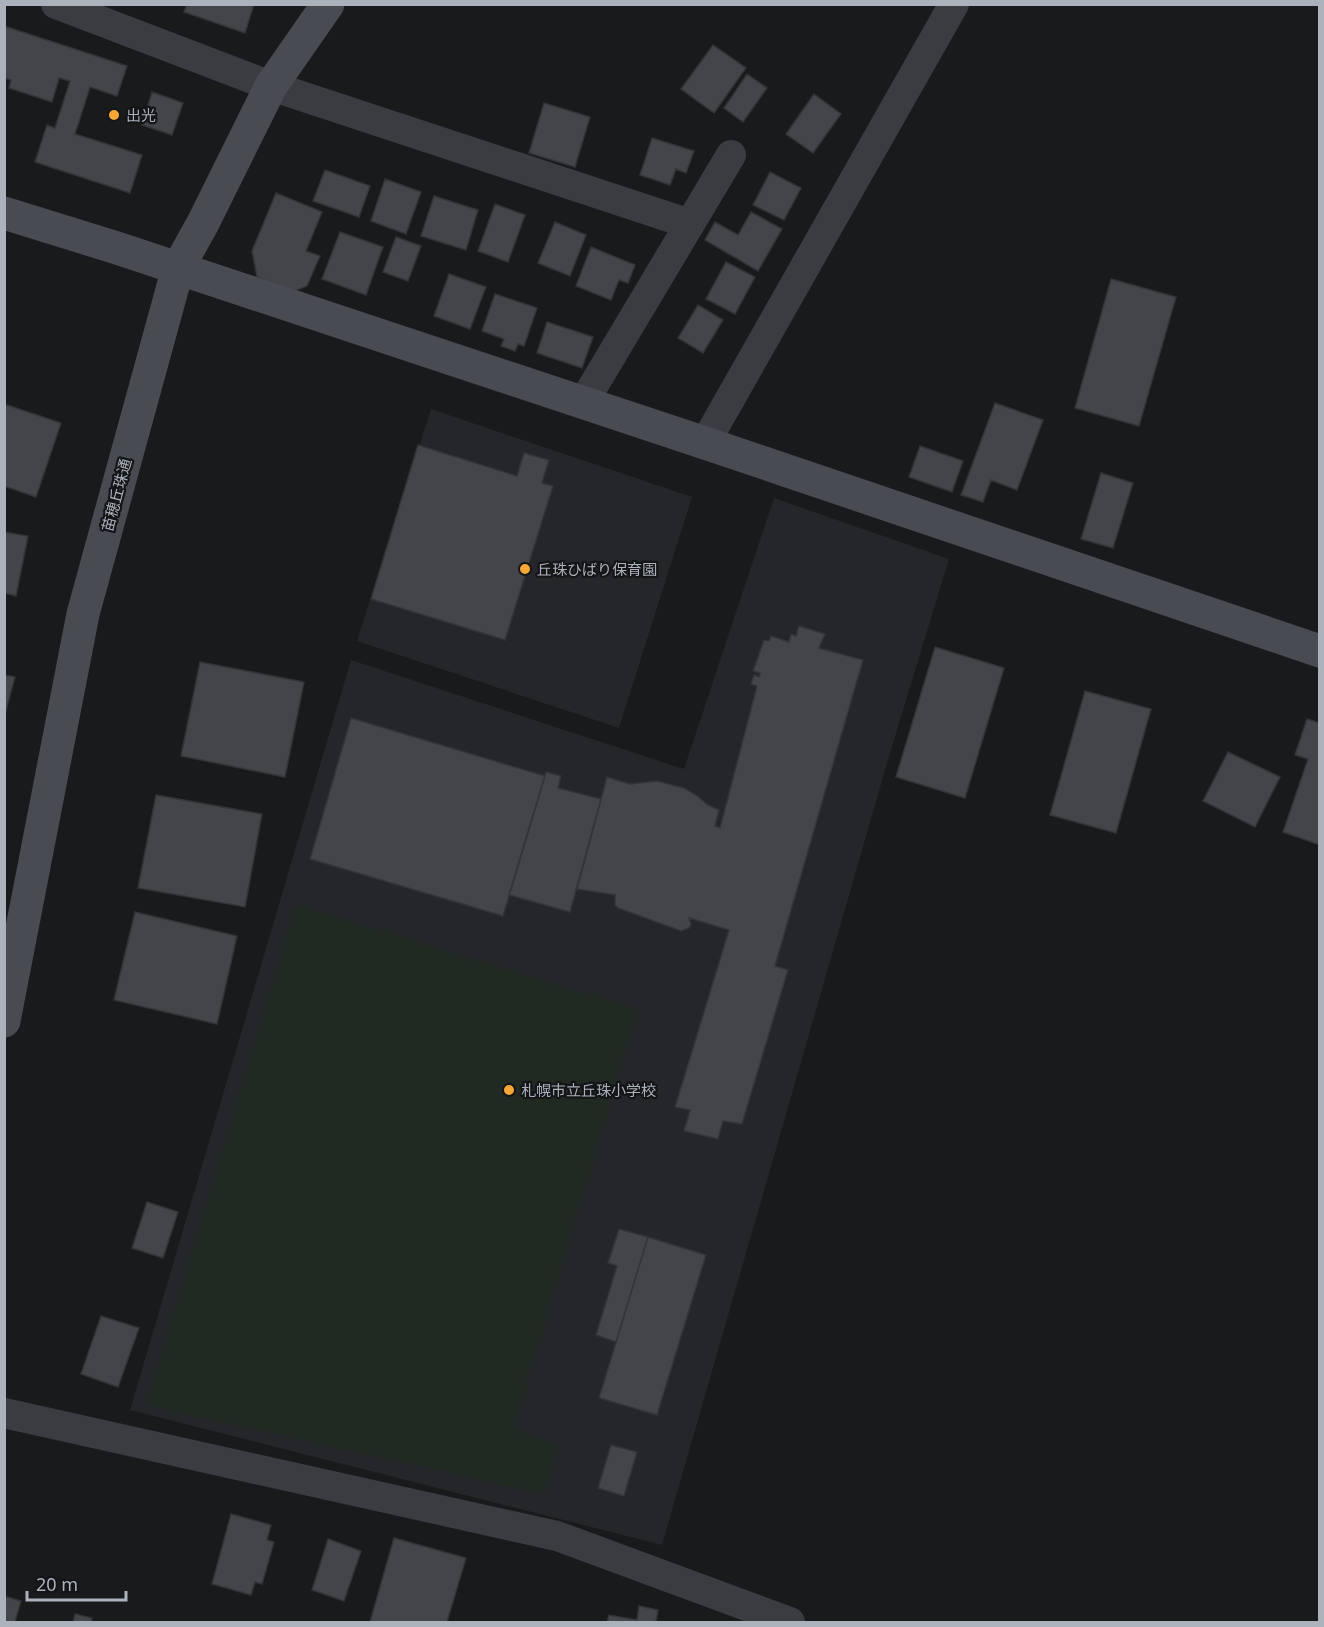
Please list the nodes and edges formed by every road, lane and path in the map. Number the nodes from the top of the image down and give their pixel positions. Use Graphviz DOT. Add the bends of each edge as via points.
graph roads {
  1 [pos="56,4"];
  2 [pos="328,4"];
  3 [pos="954,4"];
  4 [pos="271,86"];
  5 [pos="731,156"];
  6 [pos="4,213"];
  7 [pos="690,224"];
  8 [pos="178,268"];
  9 [pos="583,403"];
  10 [pos="705,443"];
  11 [pos="1320,651"];
  12 [pos="4,1022"];
  13 [pos="4,1413"];
  14 [pos="790,1623"];
  1 -- 4 [label="street"];
  2 -- 4 [label="street, 苗穂丘珠通"];
  3 -- 10 [label="street"];
  4 -- 7 [label="street"];
  4 -- 8 [label="street, 苗穂丘珠通"];
  5 -- 7 [label="street"];
  6 -- 8 [label="street"];
  7 -- 9 [label="street"];
  8 -- 9 [label="street"];
  8 -- 12 [label="street, 苗穂丘珠通" via="83,614"];
  9 -- 10 [label="street"];
  10 -- 11 [label="street"];
  13 -- 14 [label="street" via="557,1536"];
}
